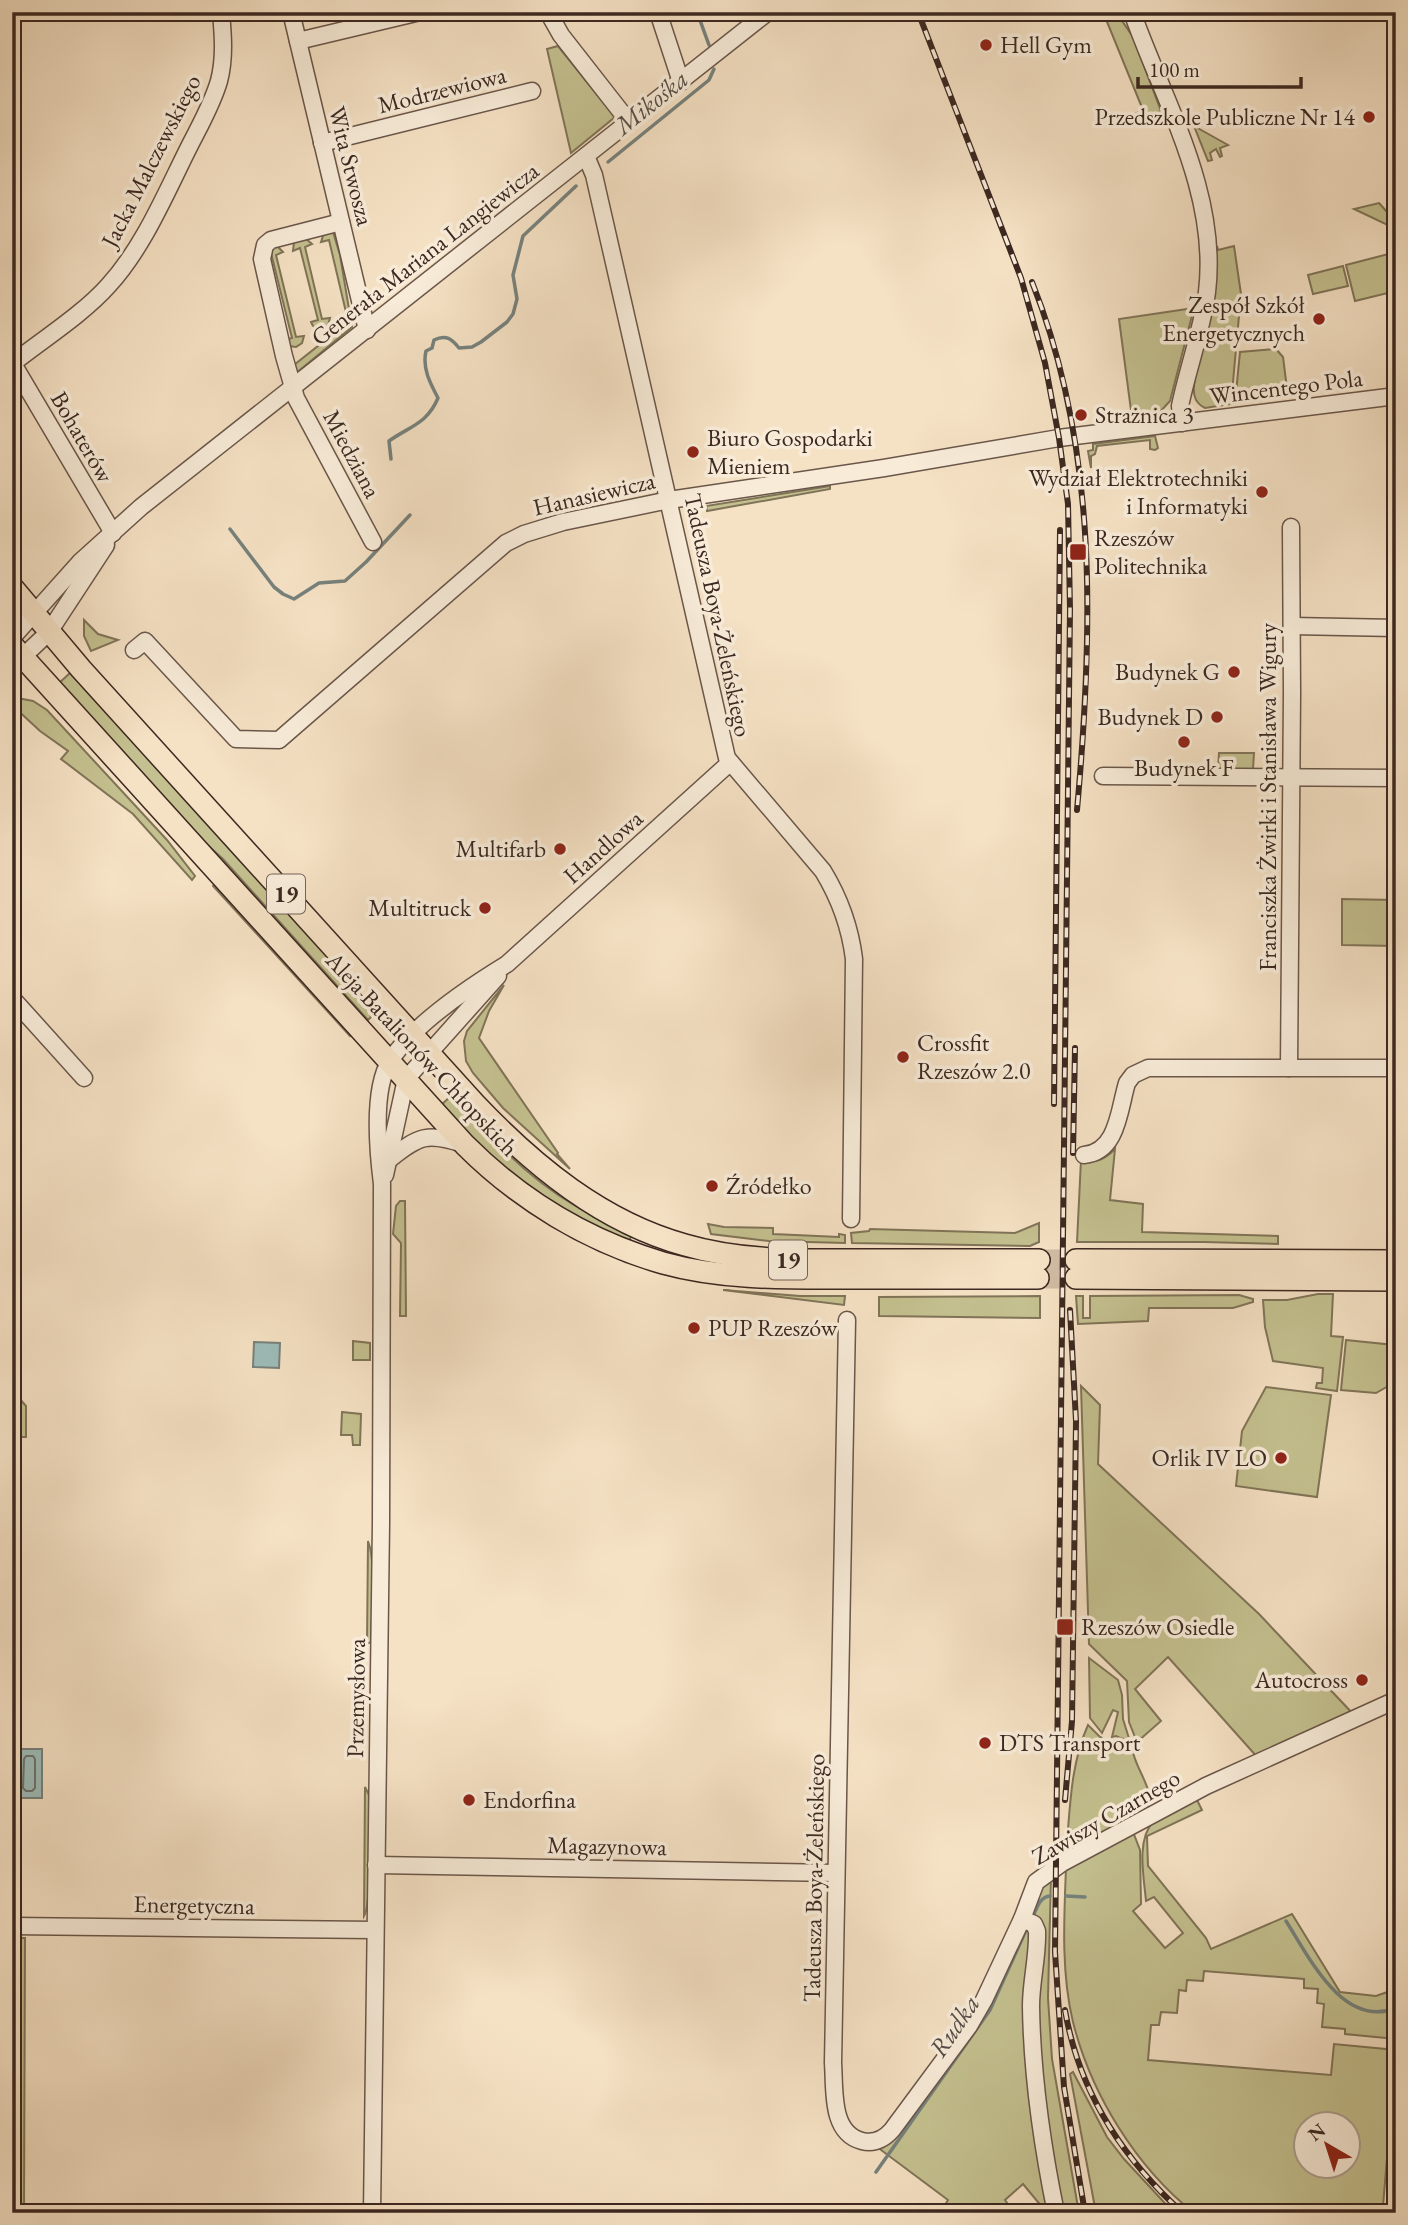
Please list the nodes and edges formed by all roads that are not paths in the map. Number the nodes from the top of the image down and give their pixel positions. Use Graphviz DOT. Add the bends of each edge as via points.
graph roads {
  1 [pos="221,12"];
  2 [pos="291,12"];
  3 [pos="420,12"];
  4 [pos="548,12"];
  5 [pos="658,12"];
  6 [pos="768,12"];
  7 [pos="1132,15"];
  8 [pos="298,41"];
  9 [pos="681,82"];
  10 [pos="532,91"];
  11 [pos="629,122"];
  12 [pos="322,143"];
  13 [pos="586,156"];
  14 [pos="341,222"];
  15 [pos="367,330"];
  16 [pos="12,363"];
  17 [pos="292,388"];
  18 [pos="1396,396"];
  19 [pos="1182,423"];
  20 [pos="669,500"];
  21 [pos="1291,527"];
  22 [pos="113,533"];
  23 [pos="373,542"];
  24 [pos="12,587"];
  25 [pos="34,614"];
  26 [pos="1292,626"];
  27 [pos="1396,628"];
  28 [pos="49,632"];
  29 [pos="12,638"];
  30 [pos="134,650"];
  31 [pos="16,656"];
  32 [pos="730,764"];
  33 [pos="1103,776"];
  34 [pos="1292,777"];
  35 [pos="1396,778"];
  36 [pos="507,964"];
  37 [pos="12,998"];
  38 [pos="413,1035"];
  39 [pos="430,1054"];
  40 [pos="390,1061"];
  41 [pos="1289,1068"];
  42 [pos="1396,1068"];
  43 [pos="84,1078"];
  44 [pos="406,1079"];
  45 [pos="465,1145"];
  46 [pos="1084,1155"];
  47 [pos="390,1159"];
  48 [pos="382,1184"];
  49 [pos="851,1219"];
  50 [pos="1396,1261"];
  51 [pos="1396,1280"];
  52 [pos="847,1320"];
  53 [pos="1396,1700"];
  54 [pos="376,1865"];
  55 [pos="836,1873"];
  56 [pos="1027,1921"];
  57 [pos="12,1926"];
  58 [pos="375,1930"];
  59 [pos="372,2213"];
  60 [pos="1056,2213"];
  1 -- 16 [label="street, Jacka Malczewskiego" via="223,51 214,95 132,254 105,290"];
  2 -- 8 [label="street, Wita Stwosza"];
  3 -- 8 [label="street"];
  4 -- 11 [label="street"];
  5 -- 9 [label="street"];
  6 -- 9 [label="street, Generała Mariana Langiewicza"];
  7 -- 19 [label="street" via="1202,200 1207,292 1180,406"];
  8 -- 12 [label="street, Wita Stwosza"];
  9 -- 11 [label="street, Generała Mariana Langiewicza"];
  10 -- 12 [label="street, Modrzewiowa"];
  11 -- 13 [label="street, Generała Mariana Langiewicza"];
  12 -- 14 [label="street, Wita Stwosza"];
  13 -- 15 [label="street, Generała Mariana Langiewicza"];
  13 -- 20 [label="street, Tadeusza Boya-Żeleńskiego"];
  14 -- 15 [label="street, Wita Stwosza"];
  14 -- 17 [label="street, Miedziana" via="271,240 262,251"];
  15 -- 17 [label="street, Generała Mariana Langiewicza"];
  16 -- 22 [label="street, Bohaterów"];
  17 -- 22 [label="street, Generała Mariana Langiewicza"];
  17 -- 23 [label="street, Miedziana"];
  18 -- 19 [label="street, Wincentego Pola"];
  19 -- 20 [label="street, Hanasiewicza"];
  20 -- 30 [label="street, Hanasiewicza" via="563,522 506,543 279,740 236,739 145,641"];
  20 -- 32 [label="street, Tadeusza Boya-Żeleńskiego"];
  21 -- 26 [label="street, Franciszka Żwirki i Stanisława Wigury"];
  22 -- 25 [label="street, Generała Mariana Langiewicza"];
  22 -- 28 [label="street, Generała Mariana Langiewicza"];
  24 -- 25 [label="main road, 19"];
  25 -- 28 [label="main road, Aleja Batalionów Chłopskich / 19"];
  25 -- 29 [label="street, Generała Mariana Langiewicza"];
  26 -- 27 [label="street"];
  26 -- 34 [label="street, Franciszka Żwirki i Stanisława Wigury"];
  28 -- 31 [label="street, Generała Mariana Langiewicza"];
  28 -- 38 [label="main road, Aleja Batalionów Chłopskich / 19"];
  31 -- 40 [label="main road, Aleja Batalionów Chłopskich / 19"];
  32 -- 36 [label="street, Handlowa"];
  32 -- 49 [label="street, Tadeusza Boya-Żeleńskiego" via="823,871 848,923 854,959"];
  33 -- 34 [label="street"];
  34 -- 35 [label="street"];
  34 -- 41 [label="street, Franciszka Żwirki i Stanisława Wigury"];
  36 -- 38 [label="street, Handlowa" via="474,984"];
  36 -- 39 [label="street, Handlowa"];
  37 -- 43 [label="street"];
  38 -- 39 [label="main road, Aleja Batalionów Chłopskich / 19"];
  38 -- 40 [label="street, Handlowa"];
  39 -- 44 [label="street, Handlowa"];
  39 -- 45 [label="main road, Aleja Batalionów Chłopskich / 19" via="493,1122 556,1179 608,1212 669,1240 723,1254 790,1260 1039,1269 769,1278 664,1263 609,1244 557,1217 495,1173"];
  40 -- 44 [label="main road, Aleja Batalionów Chłopskich / 19"];
  40 -- 48 [label="street, Przemysłowa" via="380,1100"];
  41 -- 42 [label="street"];
  41 -- 46 [label="street" via="1160,1066 1141,1070 1128,1083 1109,1142 1094,1154"];
  44 -- 45 [label="main road, Aleja Batalionów Chłopskich / 19"];
  44 -- 47 [label="street, Przemysłowa"];
  45 -- 47 [label="street" via="428,1136"];
  47 -- 48 [label="street, Przemysłowa"];
  48 -- 54 [label="street, Przemysłowa"];
  50 -- 51 [label="main road" via="1076,1269"];
  52 -- 55 [label="street, Tadeusza Boya-Żeleńskiego"];
  53 -- 56 [label="street, Zawiszy Czarnego" via="1206,1786 1062,1863 1036,1882"];
  54 -- 55 [label="street, Magazynowa"];
  54 -- 58 [label="street, Przemysłowa"];
  55 -- 56 [label="street, Tadeusza Boya-Żeleńskiego" via="836,2102 845,2131 864,2142 882,2140 892,2130 969,2026"];
  56 -- 60 [label="street, Zawiszy Czarnego" via="1038,1938 1032,1987 1033,2045"];
  57 -- 58 [label="street, Energetyczna"];
  58 -- 59 [label="street, Przemysłowa"];
}
